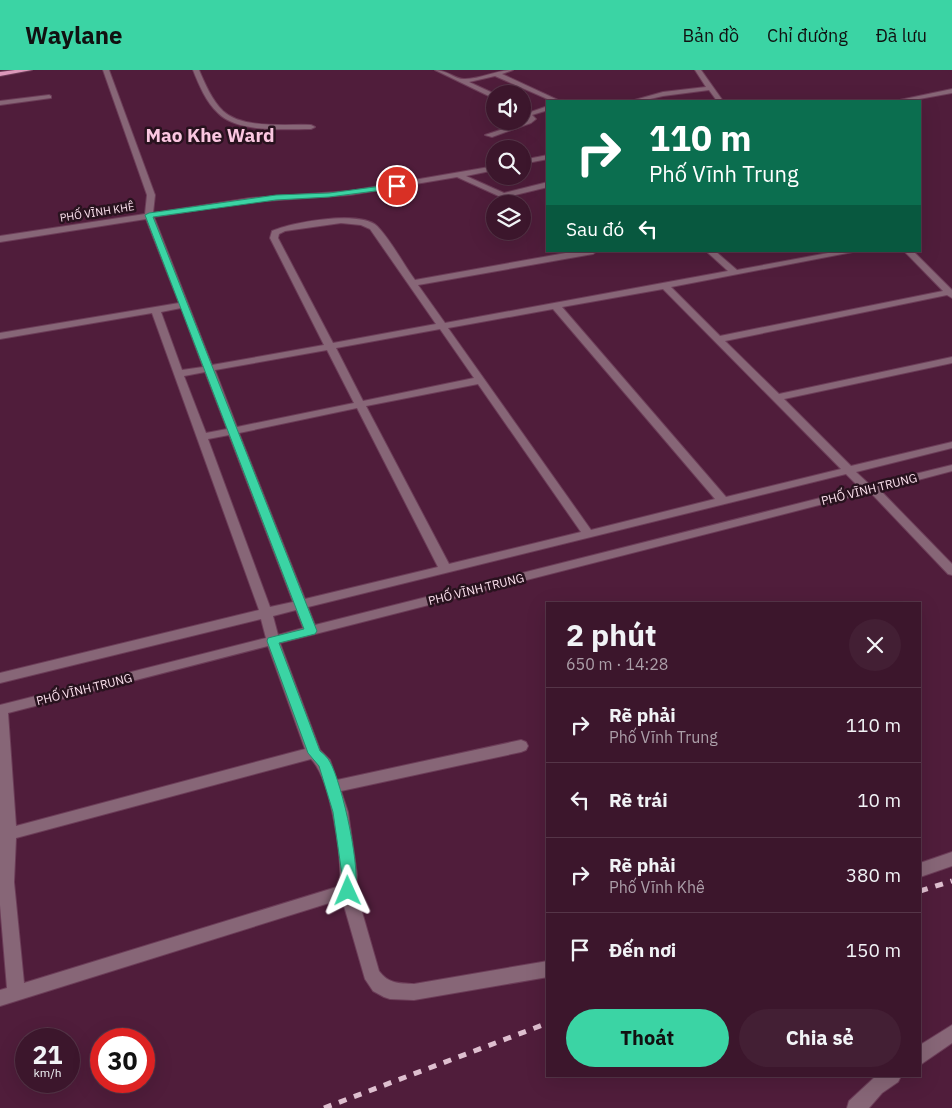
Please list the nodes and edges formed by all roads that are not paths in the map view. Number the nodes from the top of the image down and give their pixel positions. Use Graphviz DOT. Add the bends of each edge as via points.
graph roads {
  1 [pos="30,70"];
  2 [pos="106,70"];
  3 [pos="196,70"];
  4 [pos="438,70"];
  5 [pos="510,70"];
  6 [pos="698,70"];
  7 [pos="0,74"];
  8 [pos="497,74"];
  9 [pos="463,82"];
  10 [pos="711,88"];
  11 [pos="952,91"];
  12 [pos="486,93"];
  13 [pos="49,97"];
  14 [pos="556,100"];
  15 [pos="638,100"];
  16 [pos="719,100"];
  17 [pos="903,100"];
  18 [pos="0,103"];
  19 [pos="546,108"];
  20 [pos="531,111"];
  21 [pos="311,126"];
  22 [pos="504,130"];
  23 [pos="489,135"];
  24 [pos="546,156"];
  25 [pos="531,160"];
  26 [pos="486,170"];
  27 [pos="458,175"];
  28 [pos="546,185"];
  29 [pos="537,187"];
  30 [pos="546,191"];
  31 [pos="149,215"];
  32 [pos="0,240"];
  33 [pos="587,252"];
  34 [pos="711,252"];
  35 [pos="849,252"];
  36 [pos="909,252"];
  37 [pos="735,274"];
  38 [pos="412,283"];
  39 [pos="665,286"];
  40 [pos="950,293"];
  41 [pos="184,304"];
  42 [pos="556,306"];
  43 [pos="155,309"];
  44 [pos="443,326"];
  45 [pos="0,336"];
  46 [pos="718,339"];
  47 [pos="329,347"];
  48 [pos="952,360"];
  49 [pos="209,369"];
  50 [pos="179,374"];
  51 [pos="480,380"];
  52 [pos="776,398"];
  53 [pos="359,406"];
  54 [pos="233,431"];
  55 [pos="202,437"];
  56 [pos="952,445"];
  57 [pos="952,468"];
  58 [pos="848,470"];
  59 [pos="869,489"];
  60 [pos="723,501"];
  61 [pos="588,534"];
  62 [pos="445,569"];
  63 [pos="952,571"];
  64 [pos="302,604"];
  65 [pos="266,613"];
  66 [pos="311,631"];
  67 [pos="272,641"];
  68 [pos="0,678"];
  69 [pos="1,710"];
  70 [pos="521,746"];
  71 [pos="314,753"];
  72 [pos="332,787"];
  73 [pos="9,834"];
  74 [pos="952,859"];
  75 [pos="921,870"];
  76 [pos="3,882"];
  77 [pos="348,891"];
  78 [pos="546,969"];
  79 [pos="8,996"];
  80 [pos="951,1035"];
  81 [pos="921,1055"];
  82 [pos="891,1077"];
  83 [pos="856,1108"];
  1 -- 7 [label="main road"];
  2 -- 31 [label="street" via="151,195"];
  3 -- 21 [label="street" via="221,114 230,119 256,125"];
  4 -- 9 [label="street"];
  5 -- 8 [label="street"];
  6 -- 10 [label="street"];
  8 -- 9 [label="street"];
  8 -- 14 [label="street"];
  9 -- 12 [label="street"];
  10 -- 15 [label="street"];
  10 -- 16 [label="street"];
  11 -- 17 [label="street"];
  13 -- 18 [label="street"];
  19 -- 20 [label="street"];
  22 -- 23 [label="street"];
  24 -- 25 [label="street"];
  26 -- 27 [label="street, PHỐ VĨNH KHÊ"];
  27 -- 29 [label="street" via="503,196"];
  27 -- 31 [label="street, PHỐ VĨNH KHÊ" via="350,193 276,197"];
  28 -- 29 [label="street"];
  29 -- 30 [label="street"];
  31 -- 32 [label="street, PHỐ VĨNH KHÊ"];
  31 -- 41 [label="street"];
  33 -- 38 [label="street"];
  34 -- 37 [label="street"];
  35 -- 37 [label="street"];
  36 -- 40 [label="street"];
  37 -- 39 [label="street"];
  38 -- 44 [label="street"];
  38 -- 47 [label="street" via="373,227 365,222 340,221 275,232 274,238"];
  39 -- 42 [label="street"];
  39 -- 46 [label="street"];
  40 -- 46 [label="street"];
  41 -- 43 [label="street"];
  41 -- 49 [label="street"];
  42 -- 44 [label="street"];
  42 -- 60 [label="street"];
  43 -- 45 [label="street"];
  43 -- 50 [label="street"];
  44 -- 47 [label="street"];
  44 -- 51 [label="street"];
  46 -- 52 [label="street"];
  47 -- 49 [label="street"];
  47 -- 53 [label="street"];
  48 -- 52 [label="street"];
  49 -- 50 [label="street"];
  49 -- 54 [label="street"];
  50 -- 55 [label="street"];
  51 -- 53 [label="street"];
  51 -- 61 [label="street"];
  52 -- 58 [label="street"];
  53 -- 54 [label="street"];
  53 -- 62 [label="street"];
  54 -- 55 [label="street"];
  54 -- 64 [label="street"];
  55 -- 65 [label="street"];
  56 -- 58 [label="street, PHỐ VĨNH TRUNG"];
  57 -- 59 [label="street, PHỐ VĨNH TRUNG"];
  58 -- 59 [label="street"];
  58 -- 60 [label="street, PHỐ VĨNH TRUNG"];
  59 -- 63 [label="street"];
  59 -- 66 [label="street, PHỐ VĨNH TRUNG"];
  60 -- 61 [label="street, PHỐ VĨNH TRUNG"];
  61 -- 62 [label="street, PHỐ VĨNH TRUNG"];
  62 -- 64 [label="street, PHỐ VĨNH TRUNG"];
  64 -- 65 [label="street, PHỐ VĨNH TRUNG"];
  64 -- 66 [label="street"];
  65 -- 67 [label="street"];
  65 -- 68 [label="street, PHỐ VĨNH TRUNG"];
  66 -- 67 [label="street, PHỐ VĨNH TRUNG"];
  67 -- 69 [label="street, PHỐ VĨNH TRUNG"];
  67 -- 71 [label="street"];
  69 -- 73 [label="street"];
  70 -- 72 [label="street"];
  71 -- 72 [label="street" via="325,764"];
  71 -- 73 [label="street"];
  72 -- 77 [label="street" via="340,812 349,875"];
  73 -- 76 [label="street"];
  74 -- 75 [label="street"];
  76 -- 79 [label="street"];
  77 -- 78 [label="street" via="371,974 379,985 390,991 414,992"];
  77 -- 79 [label="street"];
  80 -- 81 [label="street"];
  82 -- 83 [label="street"];
}
